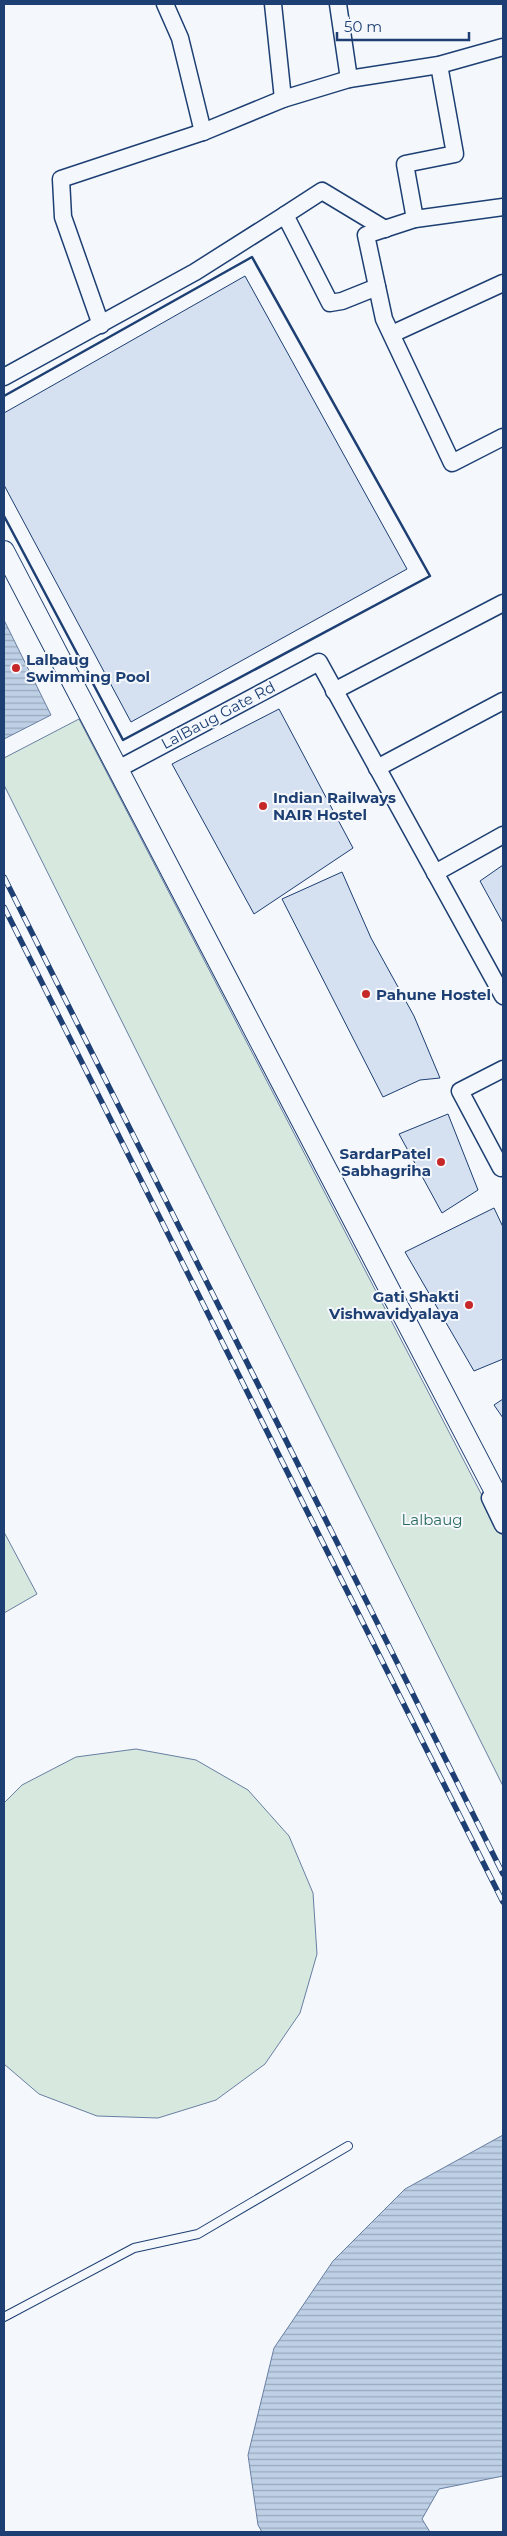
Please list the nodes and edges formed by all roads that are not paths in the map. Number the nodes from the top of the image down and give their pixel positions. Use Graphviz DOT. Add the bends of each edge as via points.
graph roads {
  1 [pos="165,4"];
  2 [pos="273,4"];
  3 [pos="338,4"];
  4 [pos="503,47"];
  5 [pos="439,65"];
  6 [pos="349,80"];
  7 [pos="283,99"];
  8 [pos="204,132"];
  9 [pos="503,206"];
  10 [pos="286,216"];
  11 [pos="415,219"];
  12 [pos="386,229"];
  13 [pos="503,283"];
  14 [pos="377,287"];
  15 [pos="101,325"];
  16 [pos="392,334"];
  17 [pos="4,377"];
  18 [pos="503,437"];
  19 [pos="4,551"];
  20 [pos="503,603"];
  21 [pos="334,691"];
  22 [pos="503,701"];
  23 [pos="377,768"];
  24 [pos="118,769"];
  25 [pos="503,835"];
  26 [pos="435,873"];
  27 [pos="503,996"];
  28 [pos="503,1068"];
  29 [pos="502,1170"];
  30 [pos="440,1384"];
  31 [pos="503,1507"];
  32 [pos="503,1525"];
  33 [pos="348,2146"];
  34 [pos="4,2317"];
  1 -- 8 [label="street" via="180,38"];
  2 -- 7 [label="street"];
  3 -- 6 [label="street"];
  4 -- 5 [label="street"];
  5 -- 6 [label="street"];
  5 -- 11 [label="street" via="455,154 405,164"];
  6 -- 7 [label="street"];
  7 -- 8 [label="street"];
  8 -- 15 [label="street" via="61,179 63,217"];
  9 -- 11 [label="street"];
  10 -- 12 [label="street" via="322,191"];
  10 -- 14 [label="street" via="330,303"];
  10 -- 15 [label="street"];
  11 -- 12 [label="street"];
  12 -- 14 [label="street" via="366,235"];
  13 -- 16 [label="street"];
  14 -- 16 [label="street" via="384,319"];
  15 -- 17 [label="street"];
  16 -- 18 [label="street" via="452,463"];
  19 -- 24 [label="street"];
  20 -- 21 [label="street"];
  21 -- 23 [label="street"];
  21 -- 24 [label="street, LalBaug Gate Rd" via="319,662"];
  22 -- 23 [label="street"];
  23 -- 26 [label="street"];
  24 -- 30 [label="street"];
  25 -- 26 [label="street"];
  26 -- 27 [label="street"];
  28 -- 29 [label="street" via="460,1091"];
  30 -- 31 [label="street"];
  30 -- 32 [label="street" via="447,1413"];
  33 -- 34 [label="lane" via="198,2234 134,2248"];
}
